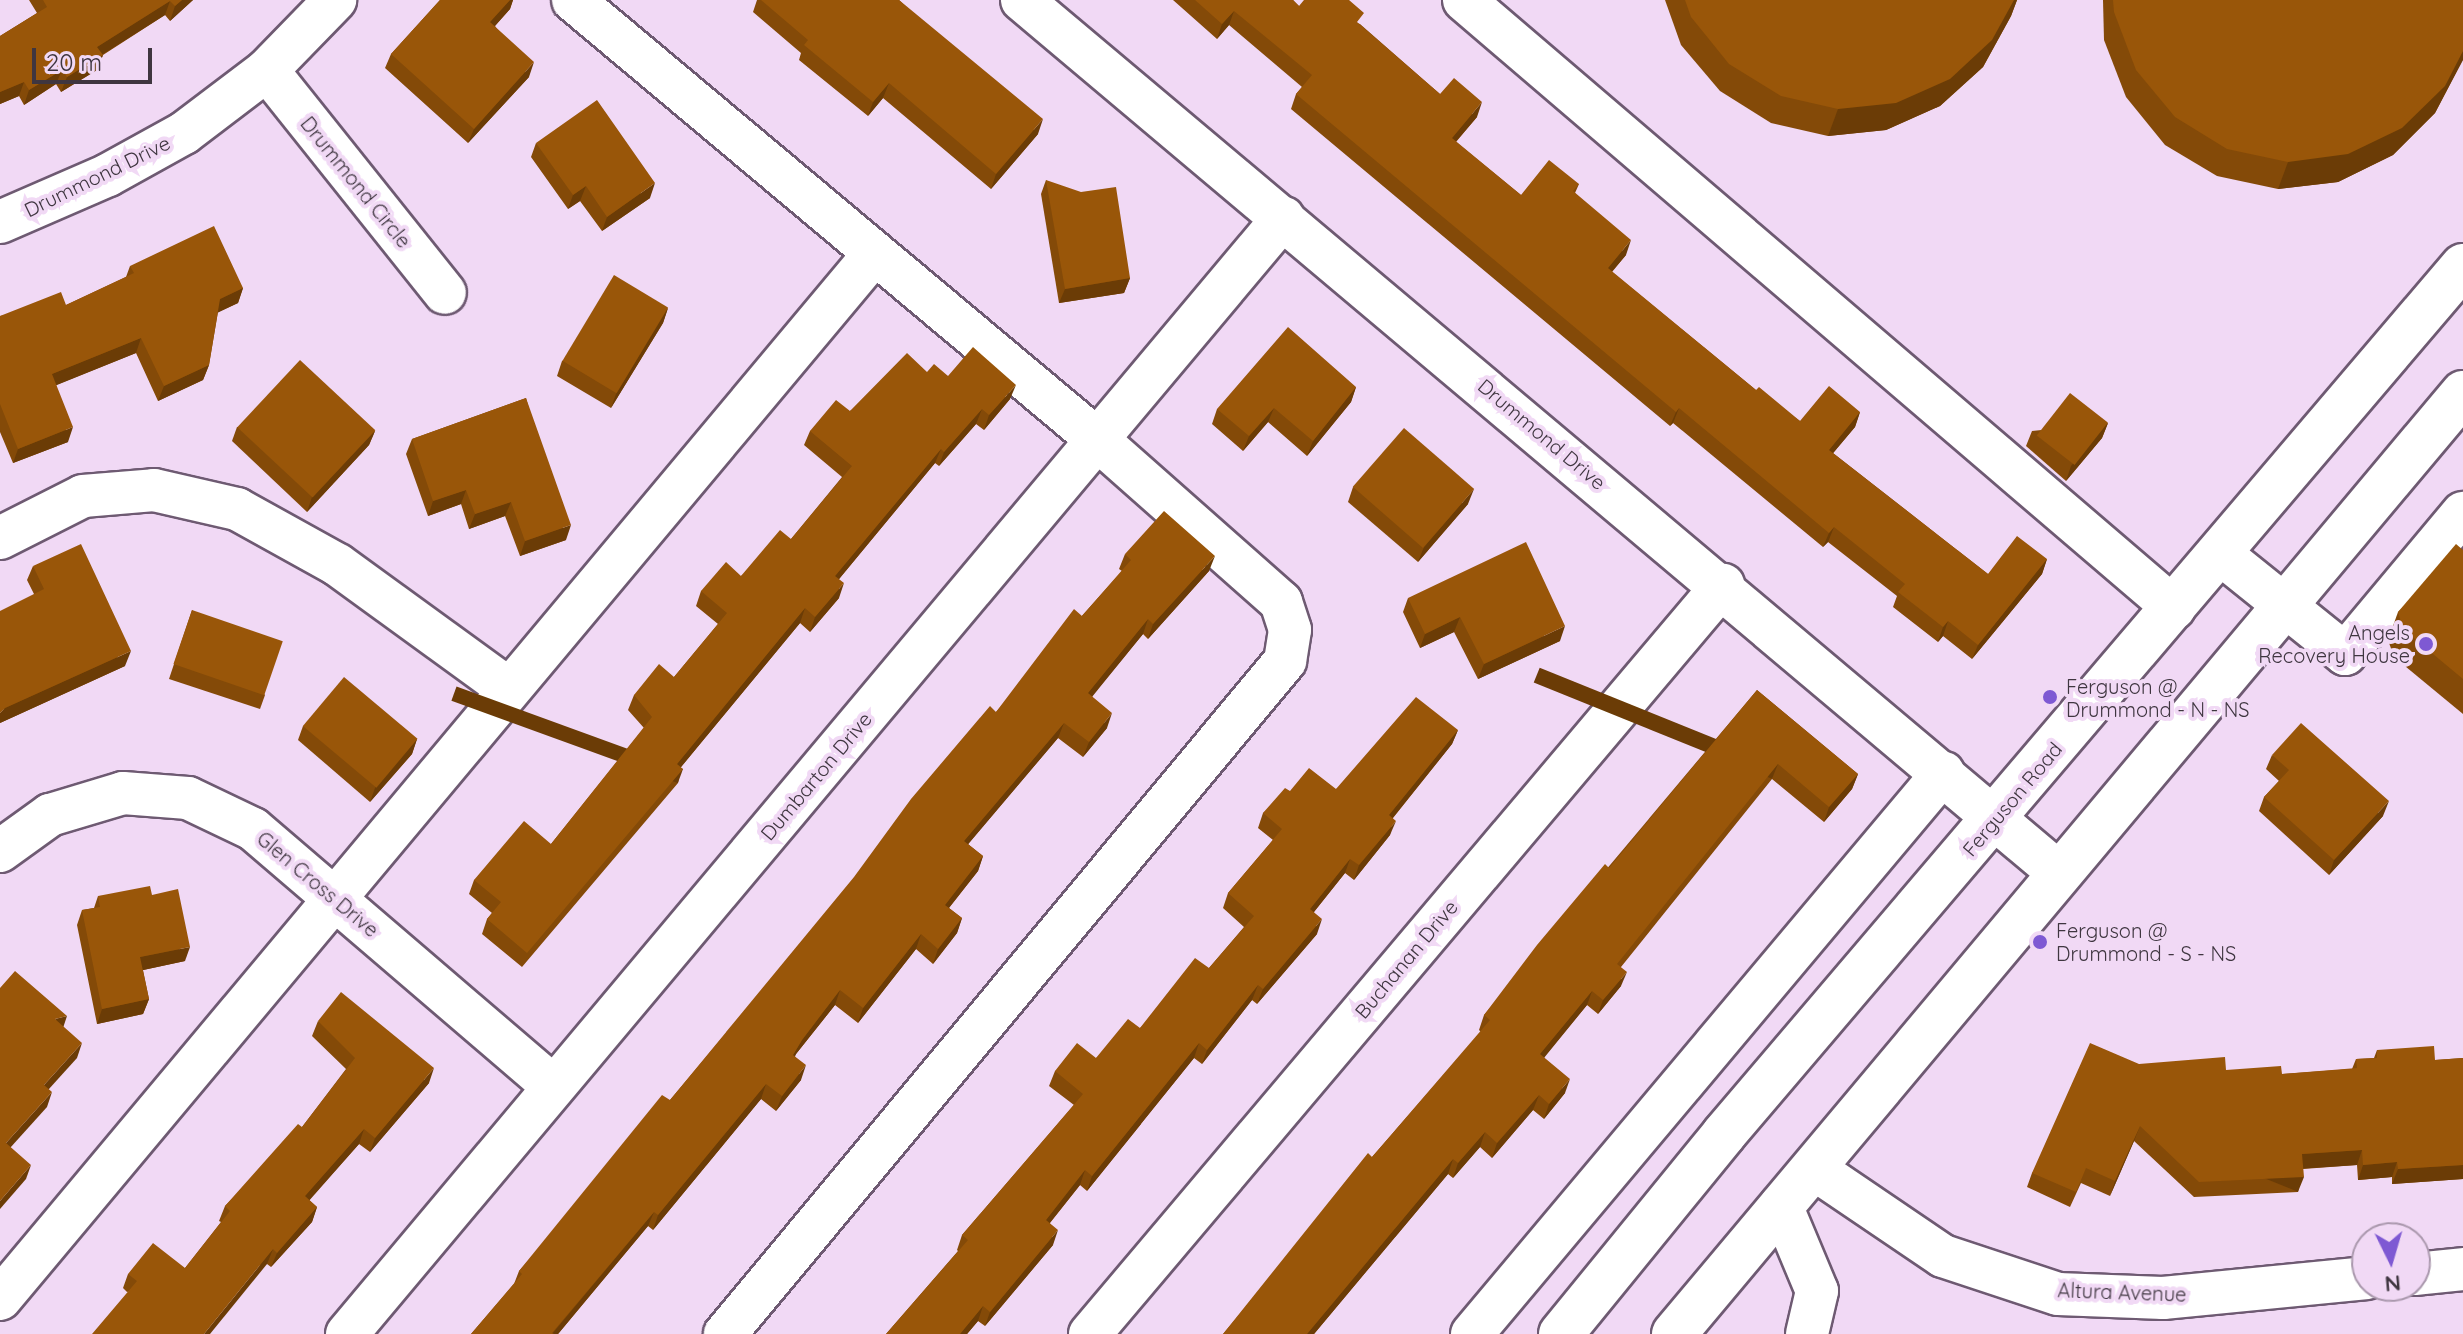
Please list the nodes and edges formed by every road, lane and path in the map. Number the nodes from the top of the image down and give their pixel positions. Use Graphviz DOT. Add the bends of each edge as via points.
graph roads {
  1 [pos="335,0"];
  2 [pos="573,0"];
  3 [pos="1022,0"];
  4 [pos="1464,0"];
  5 [pos="267,70"];
  6 [pos="1283,218"];
  7 [pos="0,222"];
  8 [pos="874,254"];
  9 [pos="2463,266"];
  10 [pos="445,293"];
  11 [pos="2460,402"];
  12 [pos="1099,441"];
  13 [pos="2463,513"];
  14 [pos="0,538"];
  15 [pos="2222,555"];
  16 [pos="1723,585"];
  17 [pos="2174,608"];
  18 [pos="2286,610"];
  19 [pos="507,688"];
  20 [pos="1943,773"];
  21 [pos="1996,818"];
  22 [pos="0,851"];
  23 [pos="2059,873"];
  24 [pos="333,896"];
  25 [pos="554,1087"];
  26 [pos="1813,1168"];
  27 [pos="1781,1205"];
  28 [pos="2463,1269"];
  29 [pos="2431,1272"];
  30 [pos="2351,1280"];
  31 [pos="0,1299"];
  32 [pos="347,1334"];
  33 [pos="725,1334"];
  34 [pos="1090,1334"];
  35 [pos="1472,1334"];
  36 [pos="1561,1334"];
  37 [pos="1674,1334"];
  38 [pos="1807,1334"];
  1 -- 5 [label="street, Drummond Drive"];
  2 -- 8 [label="street"];
  3 -- 6 [label="street, Drummond Drive"];
  4 -- 17 [label="street"];
  5 -- 7 [label="street, Drummond Drive" via="184,133 108,175"];
  5 -- 10 [label="street, Drummond Circle"];
  6 -- 12 [label="street, Dumbarton Drive"];
  6 -- 16 [label="street, Drummond Drive"];
  8 -- 12 [label="street"];
  8 -- 19 [label="street"];
  9 -- 15 [label="main road, Ferguson Road"];
  11 -- 18 [label="main road"];
  12 -- 25 [label="street, Dumbarton Drive"];
  12 -- 33 [label="street" via="1281,602 1290,630 1285,661"];
  13 -- 18 [label="street" via="2345,654"];
  14 -- 19 [label="street" via="83,496 154,490 237,509 338,565"];
  15 -- 17 [label="main road, Ferguson Road"];
  15 -- 18 [label="street"];
  16 -- 20 [label="street, Drummond Drive"];
  16 -- 34 [label="street, Buchanan Drive"];
  17 -- 21 [label="main road, Ferguson Road"];
  18 -- 23 [label="main road"];
  19 -- 24 [label="street"];
  20 -- 21 [label="street, Drummond Drive"];
  20 -- 35 [label="street"];
  21 -- 23 [label="street, Drummond Drive"];
  21 -- 36 [label="main road, Ferguson Road" via="1724,1134"];
  22 -- 24 [label="street, Glen Cross Drive" via="50,815 123,793 188,798 253,829"];
  23 -- 26 [label="main road"];
  24 -- 25 [label="street, Glen Cross Drive"];
  24 -- 31 [label="street"];
  25 -- 32 [label="street, Dumbarton Drive"];
  26 -- 27 [label="main road"];
  26 -- 30 [label="street, Altura Avenue" via="1943,1256 2058,1294 2163,1298"];
  27 -- 37 [label="main road"];
  27 -- 38 [label="street" via="1817,1291"];
  28 -- 29 [label="street"];
}
